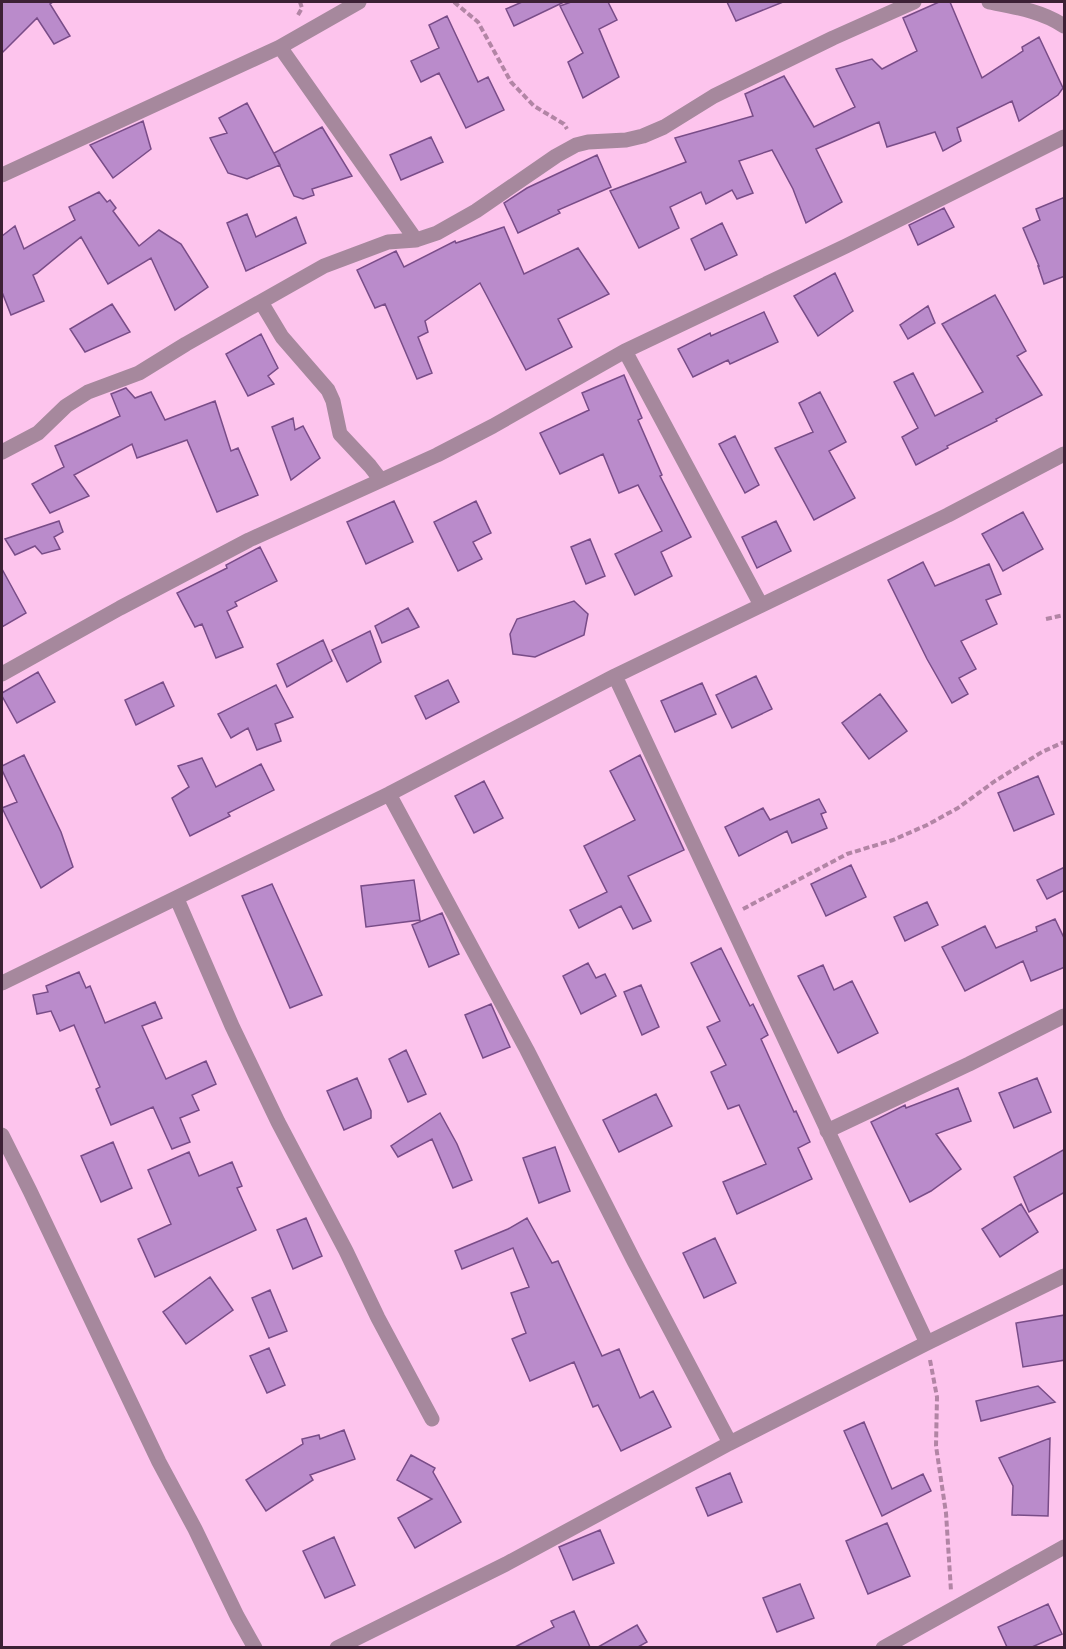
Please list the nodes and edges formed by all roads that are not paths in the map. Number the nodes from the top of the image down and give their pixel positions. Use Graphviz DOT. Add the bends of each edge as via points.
graph roads {
  1 [pos="358,2"];
  2 [pos="914,2"];
  3 [pos="988,2"];
  4 [pos="1065,26"];
  5 [pos="280,47"];
  6 [pos="1065,136"];
  7 [pos="2,175"];
  8 [pos="416,240"];
  9 [pos="261,302"];
  10 [pos="625,351"];
  11 [pos="2,452"];
  12 [pos="1065,454"];
  13 [pos="380,480"];
  14 [pos="761,605"];
  15 [pos="2,674"];
  16 [pos="615,676"];
  17 [pos="389,794"];
  18 [pos="177,899"];
  19 [pos="2,983"];
  20 [pos="1065,1016"];
  21 [pos="827,1131"];
  22 [pos="2,1136"];
  23 [pos="1065,1276"];
  24 [pos="927,1343"];
  25 [pos="432,1419"];
  26 [pos="730,1443"];
  27 [pos="1065,1547"];
  28 [pos="255,1647"];
  29 [pos="337,1647"];
  30 [pos="883,1647"];
  1 -- 5 [label="street"];
  2 -- 8 [label="street" via="714,96 644,136 576,145 477,212"];
  3 -- 4 [label="street" via="1029,10"];
  5 -- 7 [label="street"];
  5 -- 8 [label="street"];
  6 -- 10 [label="street"];
  8 -- 9 [label="street" via="370,247 324,266"];
  9 -- 11 [label="street" via="140,373 88,392 66,406 38,433"];
  9 -- 13 [label="street" via="282,337 328,390 340,434"];
  10 -- 13 [label="street" via="485,430"];
  10 -- 14 [label="street"];
  12 -- 14 [label="street" via="948,516"];
  13 -- 15 [label="street" via="249,540"];
  14 -- 16 [label="street"];
  16 -- 17 [label="street"];
  16 -- 21 [label="street"];
  17 -- 18 [label="street"];
  17 -- 26 [label="street" via="527,1050"];
  18 -- 19 [label="street"];
  18 -- 25 [label="street" via="278,1122"];
  20 -- 21 [label="street"];
  21 -- 24 [label="street"];
  22 -- 28 [label="street" via="159,1462"];
  23 -- 24 [label="street"];
  24 -- 26 [label="street"];
  26 -- 29 [label="street" via="506,1564"];
  27 -- 30 [label="street"];
}
